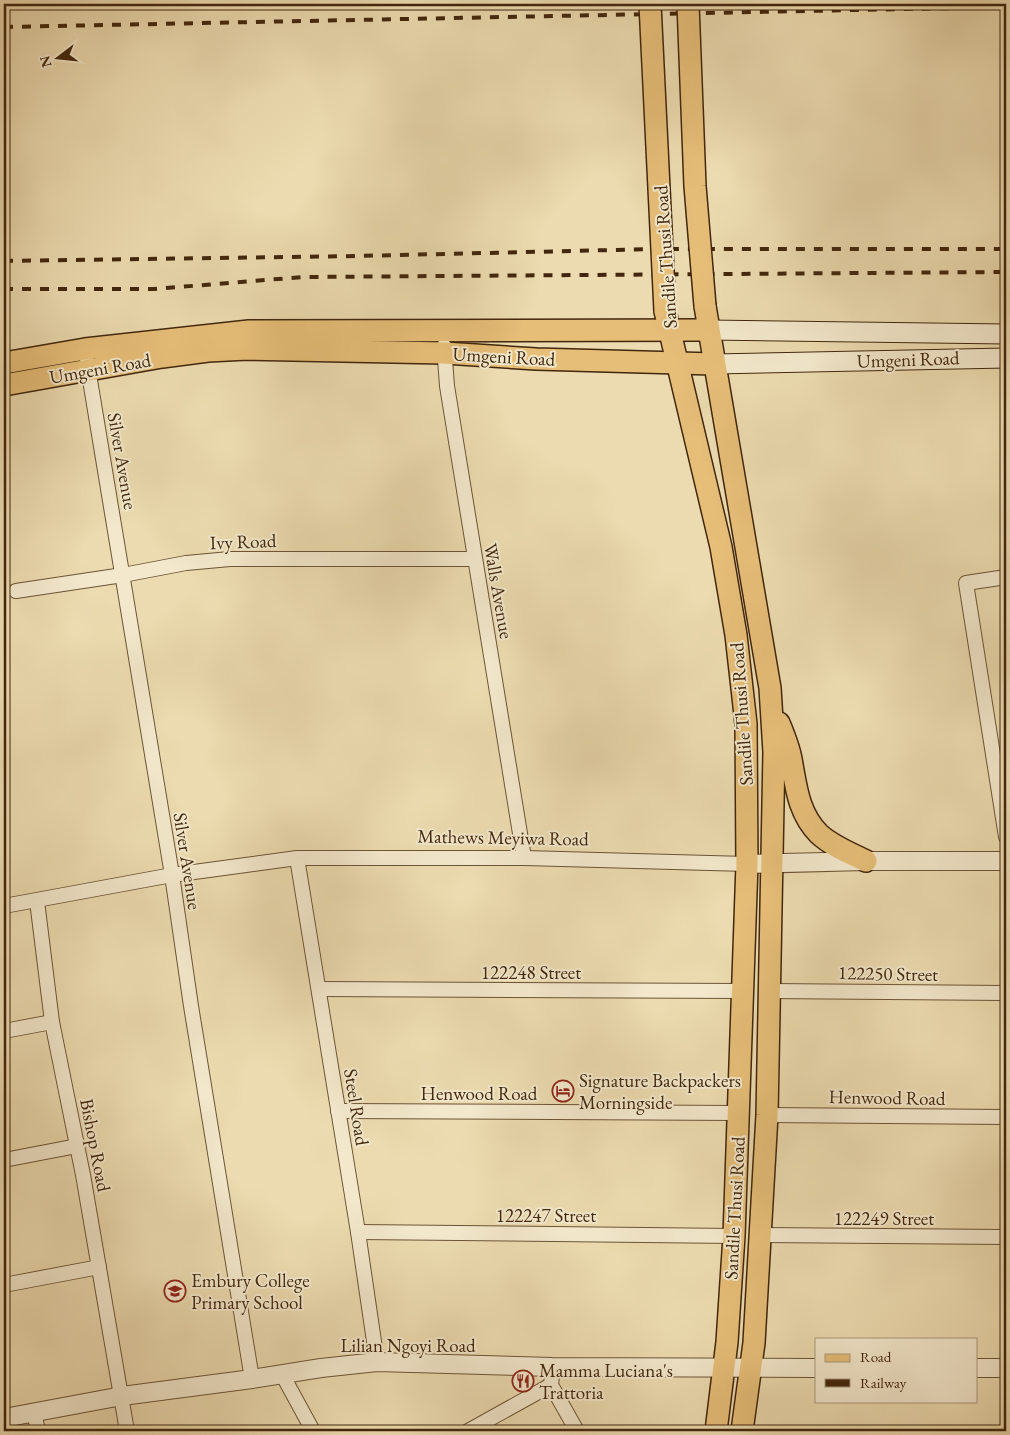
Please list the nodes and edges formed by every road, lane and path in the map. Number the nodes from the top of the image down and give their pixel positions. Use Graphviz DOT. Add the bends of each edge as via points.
graph roads {
  1 [pos="650,4"];
  2 [pos="688,4"];
  3 [pos="667,321"];
  4 [pos="708,330"];
  5 [pos="443,331"];
  6 [pos="1006,334"];
  7 [pos="85,348"];
  8 [pos="444,353"];
  9 [pos="1006,358"];
  10 [pos="4,363"];
  11 [pos="676,363"];
  12 [pos="714,364"];
  13 [pos="88,370"];
  14 [pos="4,385"];
  15 [pos="474,559"];
  16 [pos="123,575"];
  17 [pos="1006,577"];
  18 [pos="16,591"];
  19 [pos="772,704"];
  20 [pos="1006,837"];
  21 [pos="297,858"];
  22 [pos="524,858"];
  23 [pos="866,860"];
  24 [pos="1006,861"];
  25 [pos="772,863"];
  26 [pos="748,864"];
  27 [pos="172,876"];
  28 [pos="37,901"];
  29 [pos="4,906"];
  30 [pos="319,989"];
  31 [pos="769,990"];
  32 [pos="743,991"];
  33 [pos="1006,993"];
  34 [pos="52,1022"];
  35 [pos="4,1031"];
  36 [pos="338,1111"];
  37 [pos="738,1113"];
  38 [pos="768,1114"];
  39 [pos="1006,1117"];
  40 [pos="77,1146"];
  41 [pos="4,1160"];
  42 [pos="358,1232"];
  43 [pos="762,1235"];
  44 [pos="734,1236"];
  45 [pos="1006,1237"];
  46 [pos="100,1267"];
  47 [pos="4,1286"];
  48 [pos="377,1362"];
  49 [pos="552,1368"];
  50 [pos="752,1368"];
  51 [pos="815,1368"];
  52 [pos="978,1368"];
  53 [pos="1006,1368"];
  54 [pos="724,1369"];
  55 [pos="282,1374"];
  56 [pos="252,1379"];
  57 [pos="551,1386"];
  58 [pos="122,1396"];
  59 [pos="34,1412"];
  60 [pos="4,1418"];
  61 [pos="38,1431"];
  62 [pos="127,1431"];
  63 [pos="313,1431"];
  64 [pos="468,1431"];
  65 [pos="577,1431"];
  66 [pos="716,1431"];
  67 [pos="742,1431"];
  1 -- 3 [label="main road, Sandile Thusi Road, bridge"];
  2 -- 4 [label="main road, Sandile Thusi Road, bridge" via="695,186"];
  3 -- 4 [label="main road, Umgeni Road"];
  3 -- 5 [label="main road, Umgeni Road"];
  3 -- 11 [label="main road, Sandile Thusi Road"];
  4 -- 6 [label="main road, Umgeni Road"];
  4 -- 12 [label="main road, Sandile Thusi Road"];
  5 -- 7 [label="main road, Umgeni Road" via="249,331"];
  5 -- 8 [label="street, Walls Avenue"];
  7 -- 10 [label="main road, Umgeni Road"];
  7 -- 13 [label="street, Silver Avenue"];
  8 -- 11 [label="main road, Umgeni Road"];
  8 -- 13 [label="main road, Umgeni Road" via="208,351"];
  8 -- 15 [label="street, Walls Avenue"];
  9 -- 12 [label="main road, Umgeni Road"];
  11 -- 12 [label="main road, Umgeni Road"];
  11 -- 26 [label="main road, Sandile Thusi Road" via="721,547 736,635 746,724"];
  12 -- 19 [label="main road, Sandile Thusi Road"];
  13 -- 14 [label="main road, Umgeni Road"];
  13 -- 16 [label="street, Silver Avenue"];
  15 -- 16 [label="street, Ivy Road" via="230,559 186,563"];
  15 -- 22 [label="street, Walls Avenue"];
  16 -- 18 [label="street, Ivy Road"];
  16 -- 27 [label="street, Silver Avenue"];
  17 -- 20 [label="street" via="966,583"];
  19 -- 23 [label="main road" via="788,745 801,806 809,821 836,846"];
  19 -- 25 [label="main road, Sandile Thusi Road"];
  21 -- 22 [label="street, Mathews Meyiwa Road"];
  21 -- 27 [label="street, Mathews Meyiwa Road"];
  21 -- 30 [label="street, Steel Road"];
  22 -- 26 [label="street, Mathews Meyiwa Road"];
  23 -- 24 [label="street, Mathews Meyiwa Road"];
  23 -- 25 [label="street, Mathews Meyiwa Road"];
  25 -- 26 [label="street, Mathews Meyiwa Road"];
  25 -- 31 [label="main road, Sandile Thusi Road"];
  26 -- 32 [label="main road, Sandile Thusi Road"];
  27 -- 28 [label="street, Mathews Meyiwa Road"];
  27 -- 56 [label="street, Silver Avenue"];
  28 -- 29 [label="street, Mathews Meyiwa Road"];
  28 -- 34 [label="street, Bishop Road"];
  30 -- 32 [label="street, 122248 Street"];
  30 -- 36 [label="street, Steel Road"];
  31 -- 33 [label="street, 122250 Street"];
  31 -- 38 [label="main road, Sandile Thusi Road"];
  32 -- 37 [label="main road, Sandile Thusi Road"];
  34 -- 35 [label="street"];
  34 -- 40 [label="street, Bishop Road"];
  36 -- 37 [label="street, Henwood Road"];
  36 -- 42 [label="street, Steel Road"];
  37 -- 44 [label="main road, Sandile Thusi Road"];
  38 -- 39 [label="street, Henwood Road"];
  38 -- 43 [label="main road, Sandile Thusi Road"];
  40 -- 41 [label="street"];
  40 -- 46 [label="street, Bishop Road"];
  42 -- 44 [label="street, 122247 Street"];
  42 -- 48 [label="street, Steel Road"];
  43 -- 45 [label="street, 122249 Street"];
  43 -- 50 [label="main road, Sandile Thusi Road"];
  44 -- 54 [label="main road, Sandile Thusi Road"];
  46 -- 47 [label="street"];
  46 -- 58 [label="street, Bishop Road"];
  48 -- 49 [label="street, Lilian Ngoyi Road"];
  48 -- 55 [label="street, Lilian Ngoyi Road"];
  49 -- 54 [label="street, Lilian Ngoyi Road"];
  49 -- 57 [label="street"];
  50 -- 51 [label="street, Lilian Ngoyi Road"];
  50 -- 54 [label="street, Lilian Ngoyi Road"];
  50 -- 67 [label="main road, Sandile Thusi Road"];
  52 -- 53 [label="street"];
  54 -- 66 [label="main road, Sandile Thusi Road"];
  55 -- 56 [label="street, Lilian Ngoyi Road"];
  55 -- 63 [label="street"];
  56 -- 58 [label="street, Lilian Ngoyi Road"];
  57 -- 64 [label="street"];
  57 -- 65 [label="street"];
  58 -- 59 [label="street, Lilian Ngoyi Road"];
  58 -- 62 [label="street, Bishop Road"];
  59 -- 60 [label="street, Lilian Ngoyi Road"];
  59 -- 61 [label="street"];
}
